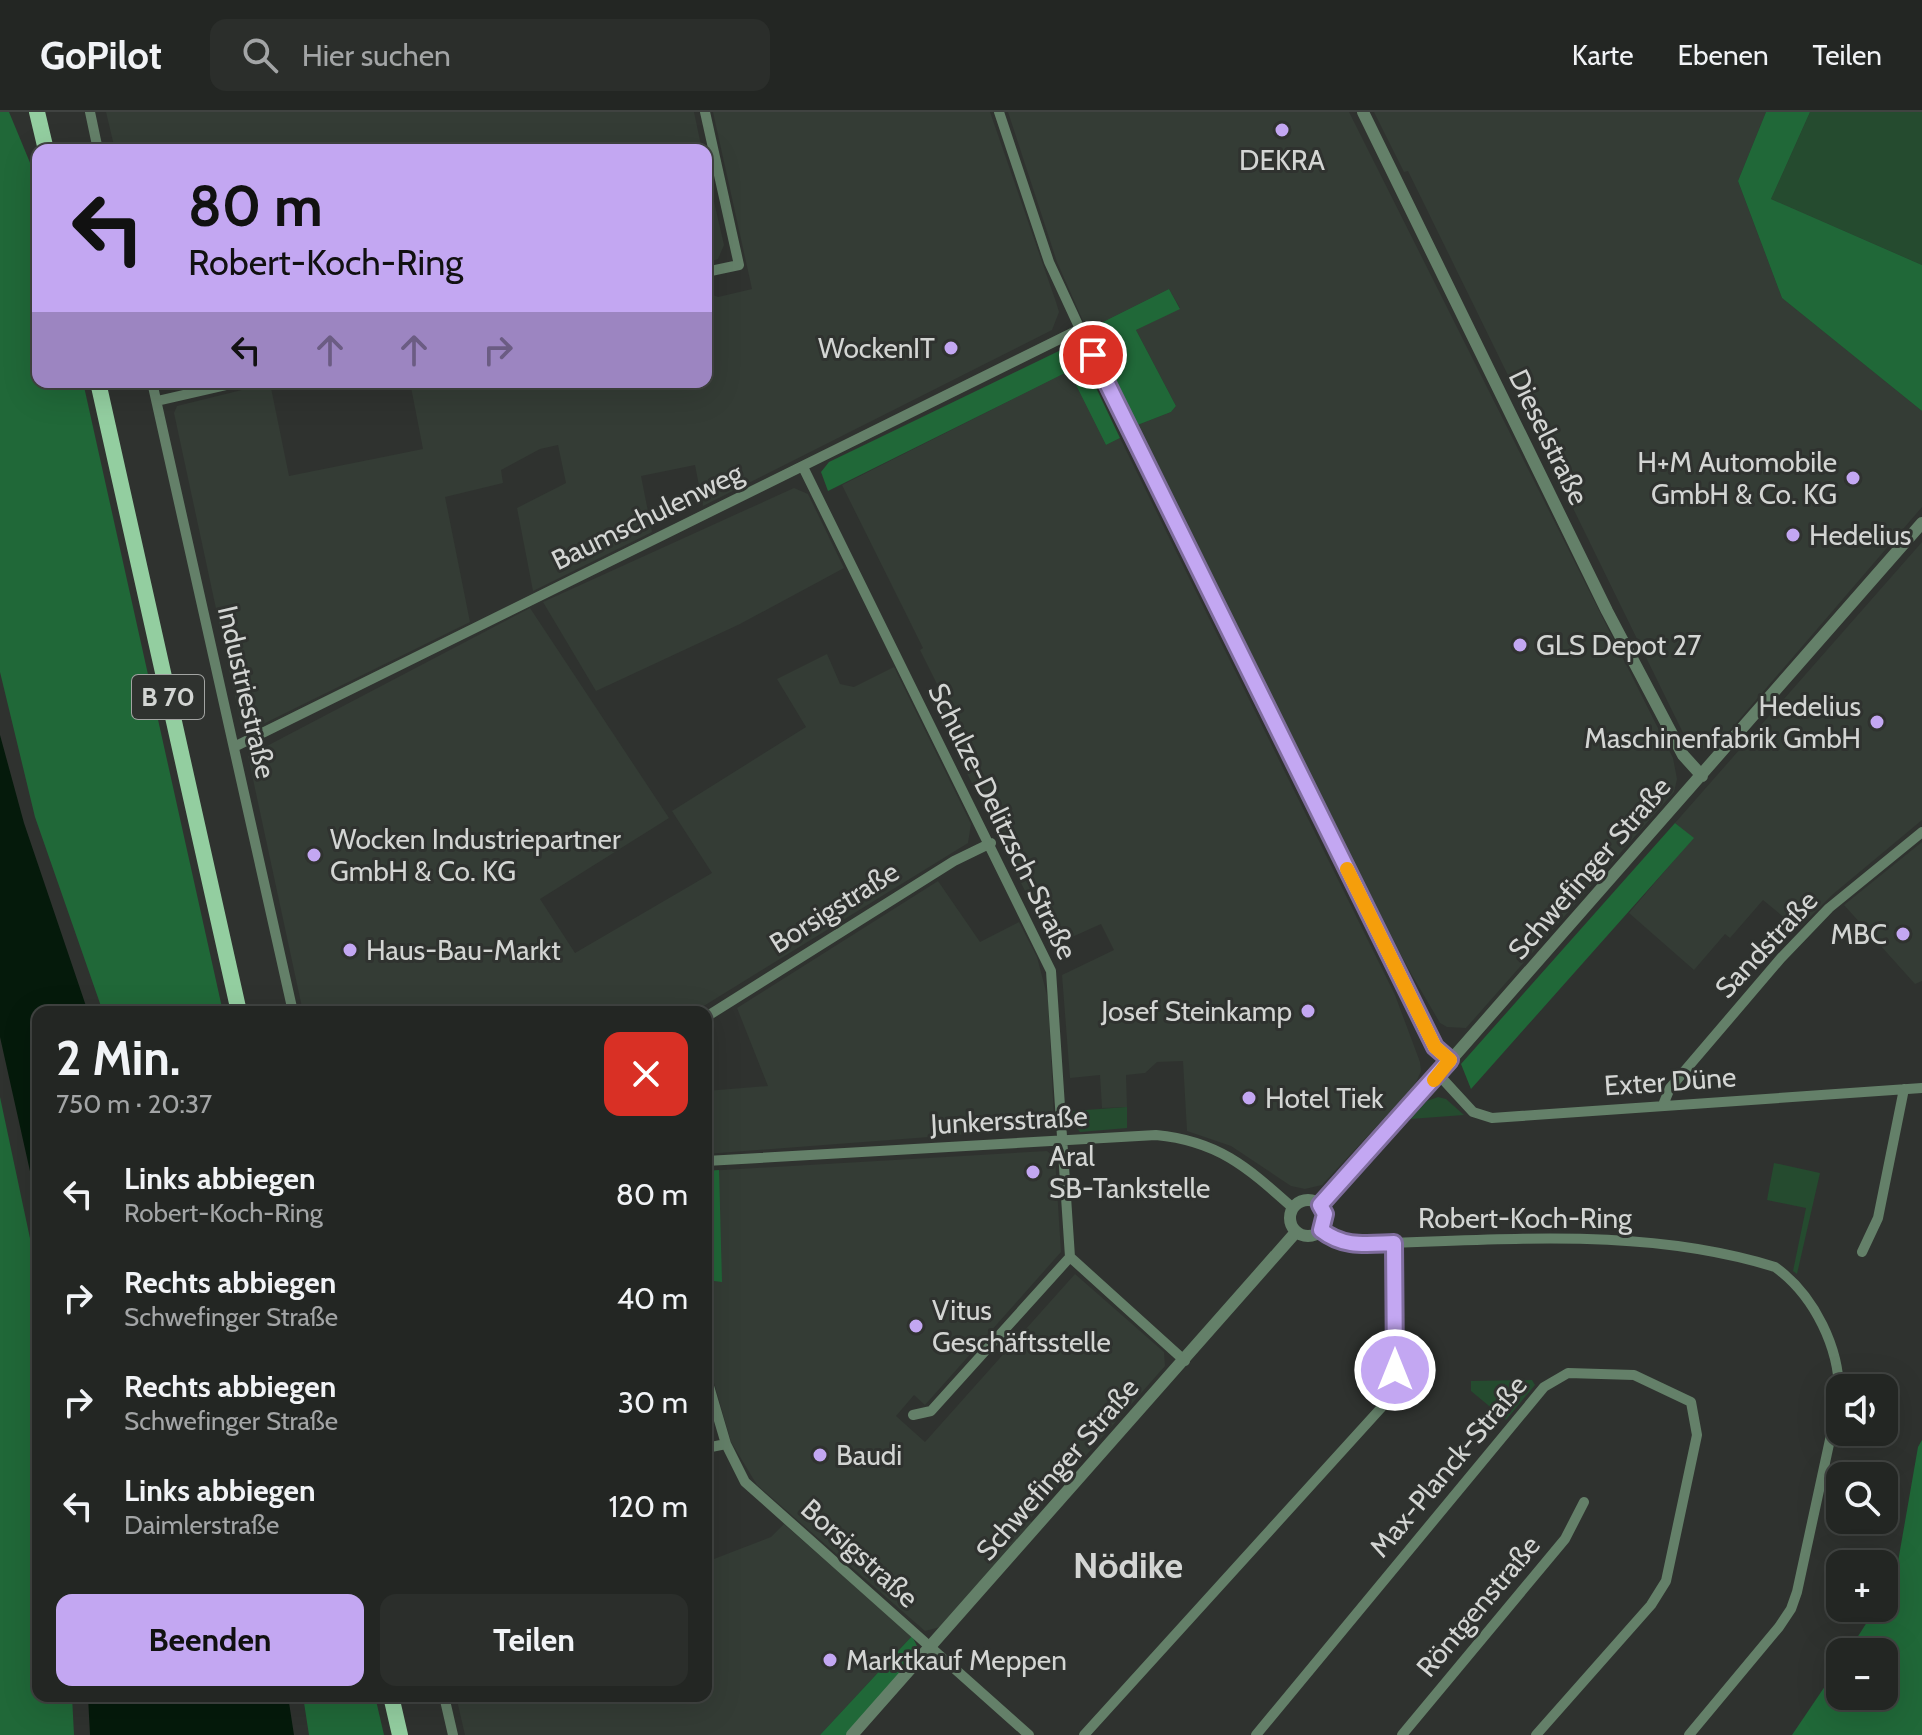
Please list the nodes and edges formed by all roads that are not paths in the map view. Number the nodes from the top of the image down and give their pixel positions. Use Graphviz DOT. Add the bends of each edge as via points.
graph roads {
  1 [pos="37,112"];
  2 [pos="90,112"];
  3 [pos="705,112"];
  4 [pos="999,112"];
  5 [pos="1363,112"];
  6 [pos="45,144"];
  7 [pos="97,144"];
  8 [pos="712,271"];
  9 [pos="1080,329"];
  10 [pos="99,388"];
  11 [pos="154,388"];
  12 [pos="214,388"];
  13 [pos="157,401"];
  14 [pos="803,467"];
  15 [pos="1922,523"];
  16 [pos="234,747"];
  17 [pos="1702,776"];
  18 [pos="1922,832"];
  19 [pos="991,843"];
  20 [pos="238,1006"];
  21 [pos="292,1006"];
  22 [pos="712,1013"];
  23 [pos="1450,1060"];
  24 [pos="1438,1074"];
  25 [pos="1922,1088"];
  26 [pos="1904,1089"];
  27 [pos="1663,1105"];
  28 [pos="1064,1141"];
  29 [pos="712,1161"];
  30 [pos="1320,1205"];
  31 [pos="1293,1208"];
  32 [pos="1321,1230"];
  33 [pos="1296,1232"];
  34 [pos="1394,1243"];
  35 [pos="1862,1252"];
  36 [pos="1070,1257"];
  37 [pos="1185,1361"];
  38 [pos="712,1396"];
  39 [pos="913,1415"];
  40 [pos="726,1444"];
  41 [pos="712,1447"];
  42 [pos="1584,1502"];
  43 [pos="930,1647"];
  44 [pos="392,1702"];
  45 [pos="445,1702"];
  46 [pos="400,1735"];
  47 [pos="453,1735"];
  48 [pos="852,1735"];
  49 [pos="1029,1735"];
  50 [pos="1084,1735"];
  51 [pos="1256,1735"];
  52 [pos="1402,1735"];
  53 [pos="1536,1735"];
  54 [pos="1689,1735"];
  1 -- 6 [label="main road"];
  2 -- 7 [label="street"];
  3 -- 8 [label="street" via="739,265"];
  4 -- 9 [label="street" via="1049,262"];
  5 -- 17 [label="street, Dieselstraße" via="1607,611 1683,755"];
  9 -- 14 [label="street, Baumschulenweg"];
  9 -- 23 [label="street" via="1435,1047"];
  10 -- 20 [label="main road, B 70"];
  11 -- 13 [label="street, Industriestraße"];
  12 -- 13 [label="street"];
  13 -- 16 [label="street, Industriestraße"];
  14 -- 16 [label="street, Baumschulenweg"];
  14 -- 19 [label="street, Schulze-Delitzsch-Straße"];
  15 -- 17 [label="street, Schwefinger Straße"];
  16 -- 21 [label="street, Industriestraße"];
  17 -- 23 [label="street, Schwefinger Straße"];
  18 -- 27 [label="street, Sandstraße" via="1829,908 1789,950 1670,1088"];
  19 -- 22 [label="street, Borsigstraße"];
  19 -- 28 [label="street, Schulze-Delitzsch-Straße" via="1051,971"];
  23 -- 24 [label="street, Schwefinger Straße"];
  24 -- 27 [label="street, Exter Düne" via="1473,1112 1492,1118"];
  24 -- 30 [label="street, Schwefinger Straße"];
  25 -- 26 [label="street, Exter Düne"];
  26 -- 27 [label="street, Exter Düne"];
  26 -- 35 [label="street" via="1878,1218"];
  28 -- 29 [label="street, Junkersstraße"];
  28 -- 31 [label="street, Junkersstraße" via="1156,1135 1190,1139 1222,1151"];
  28 -- 36 [label="street, Schulze-Delitzsch-Straße"];
  30 -- 31 [label="street" via="1308,1200"];
  30 -- 32 [label="street" via="1325,1214"];
  31 -- 33 [label="street" via="1290,1220"];
  32 -- 33 [label="street" via="1307,1236"];
  32 -- 34 [label="street, Robert-Koch-Ring" via="1342,1243"];
  33 -- 37 [label="street, Schwefinger Straße"];
  34 -- 50 [label="street" via="1395,1370 1381,1408"];
  34 -- 54 [label="street, Robert-Koch-Ring" via="1649,1241 1775,1267 1809,1299 1840,1379 1797,1592 1779,1627"];
  36 -- 37 [label="street"];
  36 -- 39 [label="street" via="931,1411"];
  37 -- 43 [label="street, Schwefinger Straße"];
  38 -- 40 [label="street, Borsigstraße"];
  40 -- 41 [label="street"];
  40 -- 43 [label="street, Borsigstraße" via="745,1482"];
  42 -- 52 [label="street, Röntgenstraße" via="1565,1539"];
  43 -- 48 [label="street, Schwefinger Straße"];
  43 -- 49 [label="street, Borsigstraße"];
  44 -- 46 [label="main road"];
  45 -- 47 [label="street"];
  51 -- 53 [label="street, Max-Planck-Straße" via="1544,1387 1568,1373 1634,1375 1685,1396 1695,1410 1697,1435 1671,1566 1651,1605"];
}
